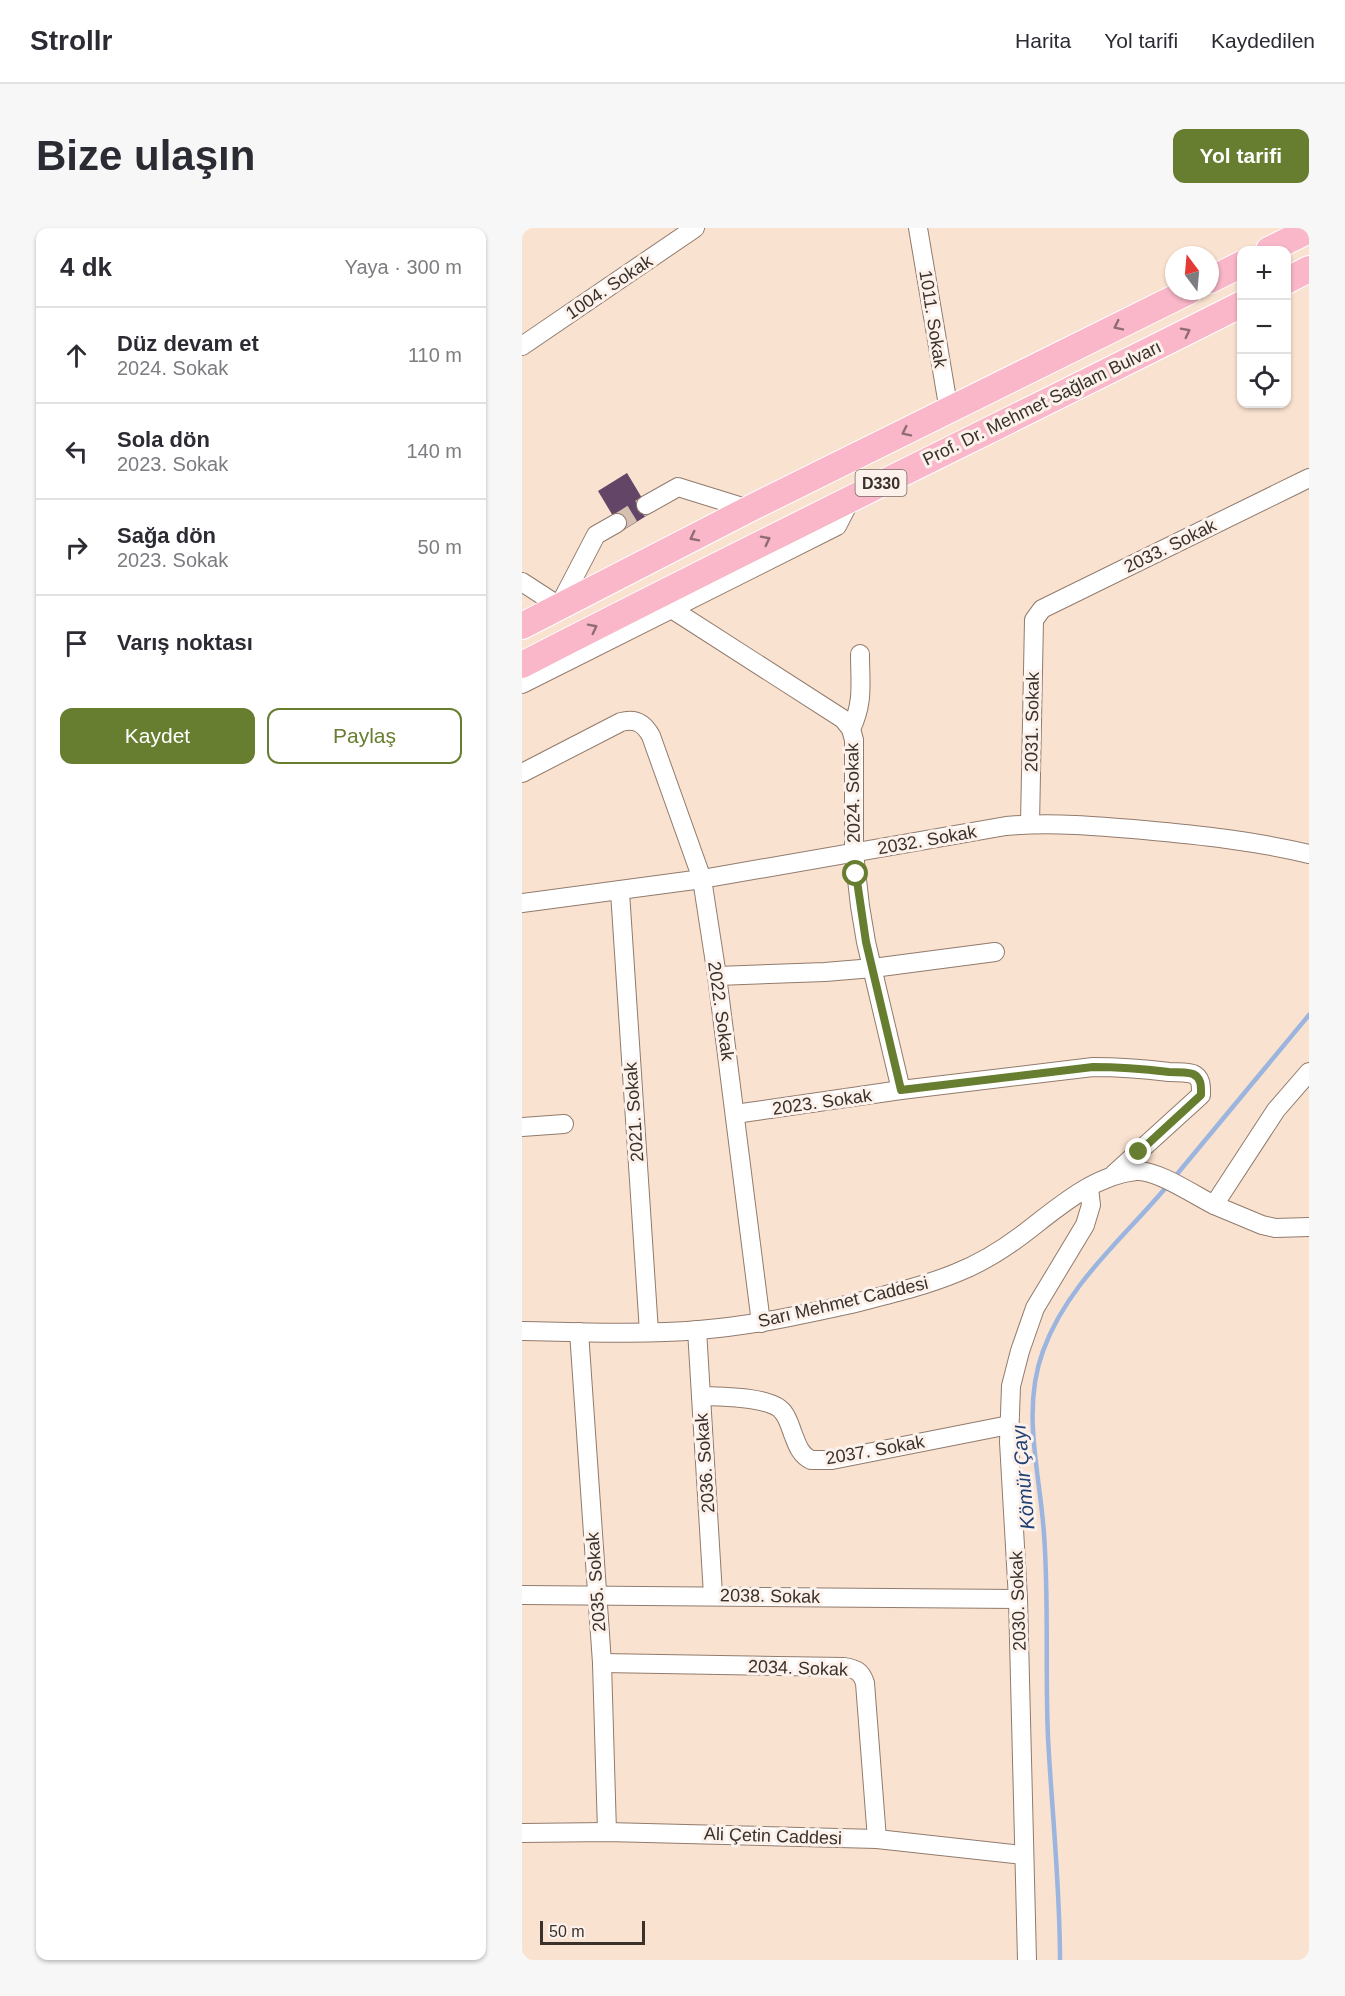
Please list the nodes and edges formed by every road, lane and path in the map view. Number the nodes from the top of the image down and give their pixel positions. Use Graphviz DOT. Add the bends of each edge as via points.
graph roads {
  1 [pos="695,228"];
  2 [pos="918,228"];
  3 [pos="1309,230"];
  4 [pos="1277,246"];
  5 [pos="1237,266"];
  6 [pos="1309,269"];
  7 [pos="1219,276"];
  8 [pos="1291,279"];
  9 [pos="1171,300"];
  10 [pos="1237,306"];
  11 [pos="522,346"];
  12 [pos="949,411"];
  13 [pos="1309,478"];
  14 [pos="646,505"];
  15 [pos="749,509"];
  16 [pos="617,522"];
  17 [pos="522,582"];
  18 [pos="661,603"];
  19 [pos="559,606"];
  20 [pos="1035,620"];
  21 [pos="522,626"];
  22 [pos="860,654"];
  23 [pos="522,665"];
  24 [pos="522,684"];
  25 [pos="851,729"];
  26 [pos="522,773"];
  27 [pos="1030,824"];
  28 [pos="854,853"];
  29 [pos="1309,854"];
  30 [pos="702,879"];
  31 [pos="620,892"];
  32 [pos="522,903"];
  33 [pos="995,952"];
  34 [pos="873,968"];
  35 [pos="717,976"];
  36 [pos="1309,1072"];
  37 [pos="901,1090"];
  38 [pos="735,1114"];
  39 [pos="564,1124"];
  40 [pos="522,1128"];
  41 [pos="1110,1177"];
  42 [pos="1089,1188"];
  43 [pos="1214,1205"];
  44 [pos="1309,1227"];
  45 [pos="761,1323"];
  46 [pos="697,1330"];
  47 [pos="522,1331"];
  48 [pos="579,1332"];
  49 [pos="649,1332"];
  50 [pos="701,1396"];
  51 [pos="1009,1425"];
  52 [pos="522,1594"];
  53 [pos="596,1594"];
  54 [pos="713,1595"];
  55 [pos="1018,1599"];
  56 [pos="602,1664"];
  57 [pos="607,1832"];
  58 [pos="522,1833"];
  59 [pos="877,1839"];
  60 [pos="1023,1855"];
  61 [pos="1027,1960"];
  1 -- 11 [label="street, 1004. Sokak"];
  2 -- 12 [label="street, 1011. Sokak"];
  3 -- 4 [label="highway"];
  5 -- 7 [label="highway"];
  6 -- 8 [label="highway"];
  9 -- 12 [label="highway, Prof. Dr. Mehmet Sağlam Bulvarı / D330, one-way"];
  18 -- 10 [label="highway, Prof. Dr. Mehmet Sağlam Bulvarı / D330, one-way" via="853,496"];
  12 -- 15 [label="highway, Prof. Dr. Mehmet Sağlam Bulvarı / D330, one-way"];
  13 -- 20 [label="street, 2033. Sokak" via="1042,609"];
  14 -- 15 [label="street" via="678,487"];
  15 -- 19 [label="highway, Prof. Dr. Mehmet Sağlam Bulvarı / D330, one-way"];
  16 -- 19 [label="street" via="596,535"];
  17 -- 19 [label="street"];
  23 -- 18 [label="highway, Prof. Dr. Mehmet Sağlam Bulvarı / D330, one-way"];
  18 -- 24 [label="street"];
  18 -- 25 [label="street, 2024. Sokak" via="843,719"];
  19 -- 21 [label="highway, Prof. Dr. Mehmet Sağlam Bulvarı / D330"];
  20 -- 27 [label="street, 2031. Sokak"];
  22 -- 25 [label="street" via="861,700"];
  25 -- 28 [label="street, 2024. Sokak" via="855,759"];
  26 -- 30 [label="street" via="621,722 640,722 651,736"];
  27 -- 28 [label="street, 2032. Sokak"];
  27 -- 29 [label="street, 2032. Sokak" via="1190,834"];
  28 -- 30 [label="street, 2032. Sokak"];
  28 -- 34 [label="street, 2024. Sokak"];
  30 -- 31 [label="street"];
  30 -- 35 [label="street, 2022. Sokak"];
  31 -- 32 [label="street"];
  31 -- 49 [label="street, 2021. Sokak"];
  33 -- 34 [label="street"];
  34 -- 35 [label="street"];
  34 -- 37 [label="street, 2024. Sokak"];
  35 -- 38 [label="street, 2022. Sokak"];
  36 -- 43 [label="street" via="1276,1110"];
  37 -- 38 [label="street, 2023. Sokak"];
  37 -- 41 [label="street, 2023. Sokak" via="1093,1067 1193,1074 1199,1078 1201,1095"];
  38 -- 45 [label="street, 2022. Sokak"];
  39 -- 40 [label="street"];
  41 -- 42 [label="street, Sarı Mehmet Caddesi"];
  41 -- 43 [label="street, Sarı Mehmet Caddesi" via="1146,1171"];
  42 -- 45 [label="street, Sarı Mehmet Caddesi" via="1001,1249 957,1273 901,1292"];
  42 -- 51 [label="street, 2030. Sokak" via="1091,1205 1085,1226 1035,1308 1020,1351 1011,1386"];
  43 -- 44 [label="street, Sarı Mehmet Caddesi" via="1262,1225"];
  45 -- 46 [label="street, Sarı Mehmet Caddesi"];
  46 -- 49 [label="street, Sarı Mehmet Caddesi"];
  46 -- 50 [label="street, 2036. Sokak"];
  47 -- 48 [label="street, Sarı Mehmet Caddesi"];
  48 -- 49 [label="street, Sarı Mehmet Caddesi"];
  48 -- 53 [label="street, 2035. Sokak"];
  50 -- 51 [label="street, 2037. Sokak" via="774,1404 782,1411 800,1451 811,1460 832,1460"];
  50 -- 54 [label="street, 2036. Sokak"];
  51 -- 55 [label="street, 2030. Sokak"];
  52 -- 53 [label="street, 2038. Sokak"];
  53 -- 54 [label="street, 2038. Sokak"];
  53 -- 56 [label="street, 2035. Sokak"];
  54 -- 55 [label="street, 2038. Sokak"];
  55 -- 60 [label="street, 2030. Sokak"];
  56 -- 57 [label="street, 2035. Sokak"];
  56 -- 59 [label="street, 2034. Sokak" via="844,1667 862,1674"];
  57 -- 58 [label="street, Ali Çetin Caddesi"];
  57 -- 59 [label="street, Ali Çetin Caddesi"];
  59 -- 60 [label="street, Ali Çetin Caddesi"];
  60 -- 61 [label="street, 2030. Sokak"];
}
